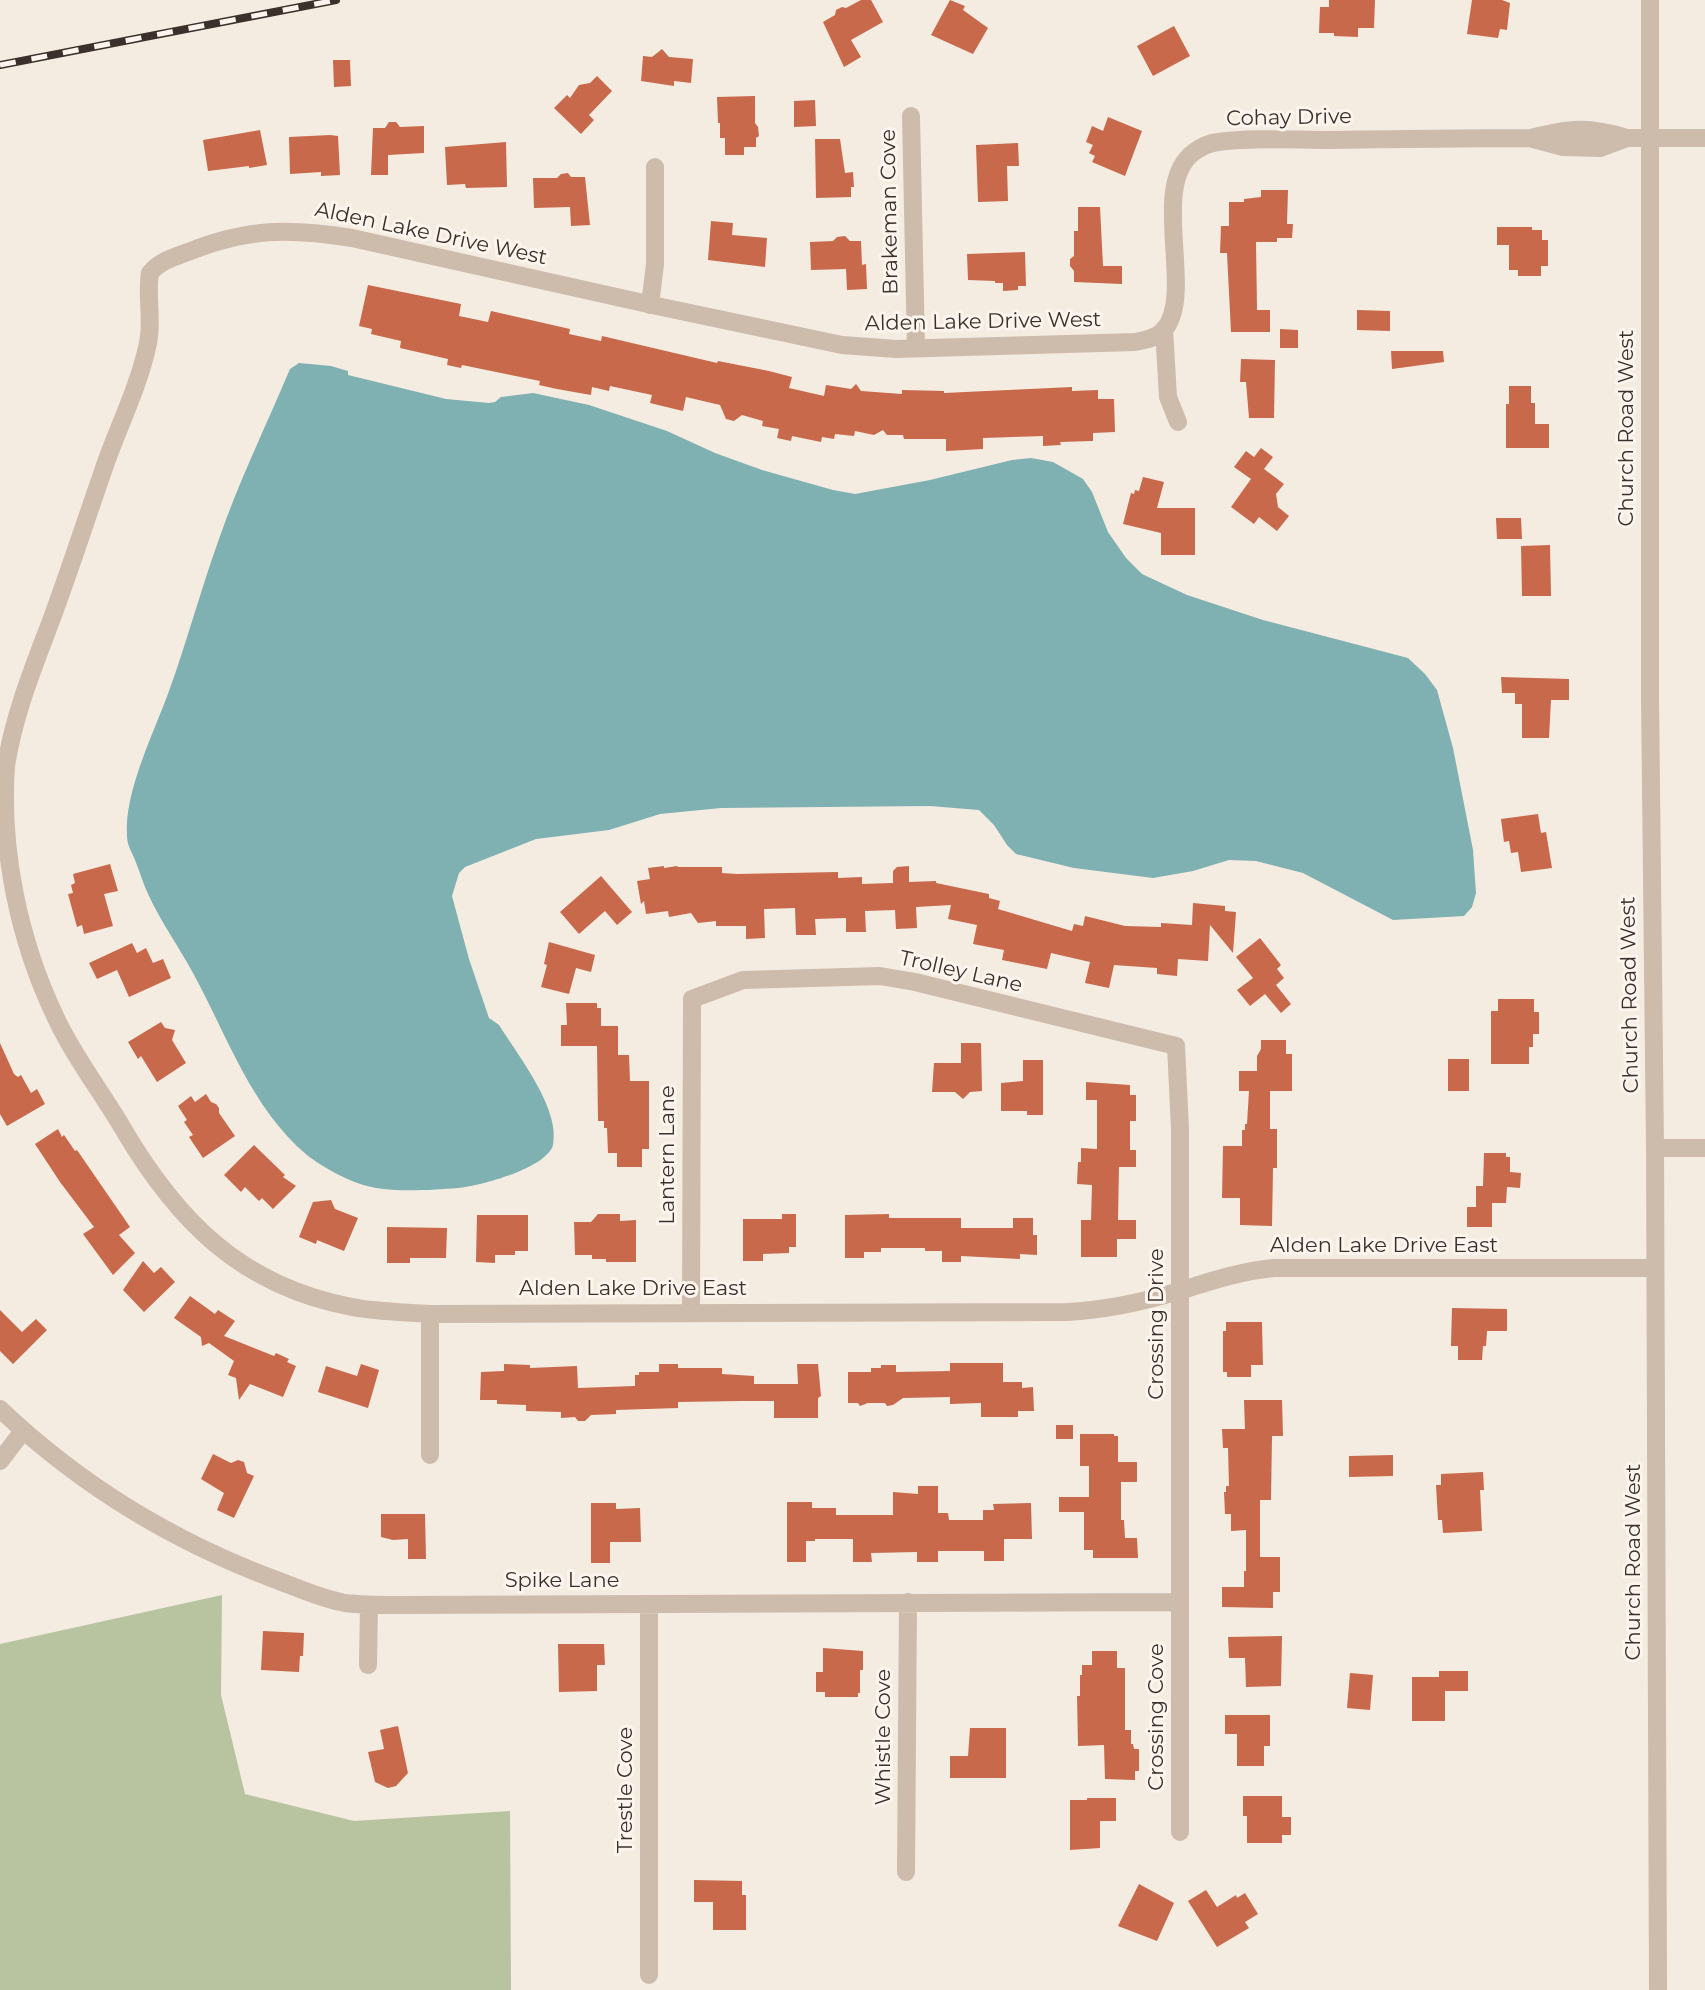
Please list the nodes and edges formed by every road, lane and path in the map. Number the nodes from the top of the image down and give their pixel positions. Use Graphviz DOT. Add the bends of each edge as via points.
graph roads {
  1 [pos="1650,0"];
  2 [pos="911,116"];
  3 [pos="1650,138"];
  4 [pos="1705,138"];
  5 [pos="655,167"];
  6 [pos="650,305"];
  7 [pos="1164,329"];
  8 [pos="916,348"];
  9 [pos="1178,422"];
  10 [pos="18,713"];
  11 [pos="692,999"];
  12 [pos="1176,1046"];
  13 [pos="1655,1148"];
  14 [pos="1705,1149"];
  15 [pos="1654,1268"];
  16 [pos="1180,1291"];
  17 [pos="691,1311"];
  18 [pos="430,1314"];
  19 [pos="0,1409"];
  20 [pos="23,1432"];
  21 [pos="430,1455"];
  22 [pos="0,1461"];
  23 [pos="908,1602"];
  24 [pos="1179,1602"];
  25 [pos="649,1604"];
  26 [pos="369,1605"];
  27 [pos="368,1665"];
  28 [pos="1180,1832"];
  29 [pos="906,1872"];
  30 [pos="649,1975"];
  31 [pos="1658,1990"];
  1 -- 3 [label="street, Church Road West"];
  2 -- 8 [label="street, Brakeman Cove"];
  3 -- 4 [label="street, Cohay Drive"];
  3 -- 7 [label="street, Cohay Drive" via="1627,138 1600,148 1563,148 1531,138 1262,140 1201,148 1185,161 1175,183 1174,290"];
  3 -- 13 [label="street, Church Road West"];
  5 -- 6 [label="street" via="655,264"];
  6 -- 8 [label="street, Alden Lake Drive West" via="842,345"];
  6 -- 10 [label="street, Alden Lake Drive West" via="309,231 244,234 163,261 150,273 149,341 137,380"];
  7 -- 8 [label="street, Alden Lake Drive West" via="1155,337 1135,342"];
  7 -- 9 [label="street, Cohay Drive" via="1167,397"];
  10 -- 18 [label="street, Alden Lake Drive East" via="7,764 5,830 12,888 25,938 56,1019 151,1172 174,1205 206,1237 276,1283 356,1308"];
  11 -- 12 [label="street, Trolley Lane" via="743,980 880,976"];
  11 -- 17 [label="street, Lantern Lane"];
  12 -- 16 [label="street, Crossing Drive"];
  13 -- 14 [label="street"];
  13 -- 15 [label="street, Church Road West"];
  15 -- 16 [label="street, Alden Lake Drive East" via="1274,1268"];
  15 -- 31 [label="street, Church Road West"];
  16 -- 17 [label="street, Alden Lake Drive East" via="1108,1308 1067,1312"];
  16 -- 24 [label="street, Crossing Drive"];
  17 -- 18 [label="street, Alden Lake Drive East"];
  18 -- 21 [label="street"];
  19 -- 20 [label="street, Spike Lane"];
  20 -- 22 [label="street"];
  20 -- 26 [label="street, Spike Lane" via="91,1485 213,1554 317,1595"];
  23 -- 24 [label="street, Spike Lane"];
  23 -- 25 [label="street, Spike Lane"];
  23 -- 29 [label="street, Whistle Cove"];
  24 -- 28 [label="street, Crossing Cove"];
  25 -- 26 [label="street, Spike Lane"];
  25 -- 30 [label="street, Trestle Cove"];
  26 -- 27 [label="street"];
}
